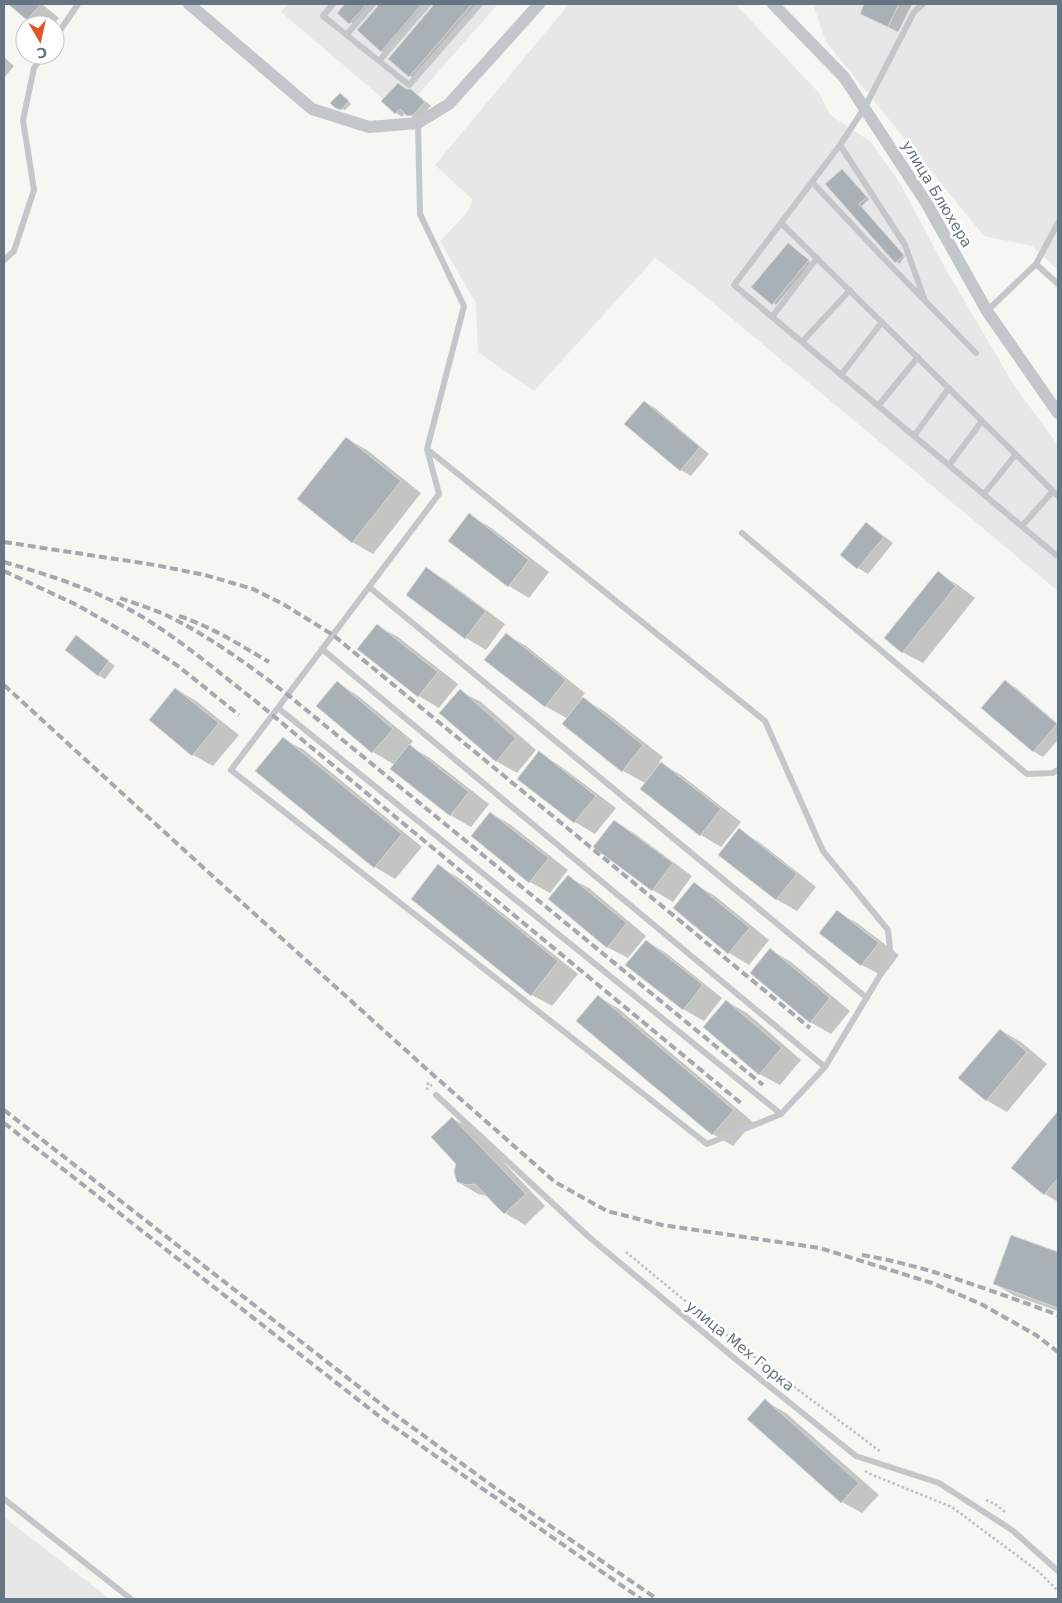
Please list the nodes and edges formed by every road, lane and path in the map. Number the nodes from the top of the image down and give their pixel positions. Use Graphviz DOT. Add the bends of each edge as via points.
graph roads {
  1 [pos="78,4"];
  2 [pos="190,4"];
  3 [pos="333,4"];
  4 [pos="373,4"];
  5 [pos="428,4"];
  6 [pos="480,4"];
  7 [pos="539,4"];
  8 [pos="773,4"];
  9 [pos="923,4"];
  10 [pos="65,23"];
  11 [pos="347,34"];
  12 [pos="379,61"];
  13 [pos="36,65"];
  14 [pos="865,107"];
  15 [pos="418,123"];
  16 [pos="840,145"];
  17 [pos="812,182"];
  18 [pos="781,223"];
  19 [pos="1058,223"];
  20 [pos="817,258"];
  21 [pos="4,260"];
  22 [pos="1036,264"];
  23 [pos="1058,284"];
  24 [pos="850,290"];
  25 [pos="924,299"];
  26 [pos="987,311"];
  27 [pos="772,317"];
  28 [pos="882,322"];
  29 [pos="802,342"];
  30 [pos="976,353"];
  31 [pos="918,357"];
  32 [pos="841,375"];
  33 [pos="949,388"];
  34 [pos="878,406"];
  35 [pos="1058,413"];
  36 [pos="982,421"];
  37 [pos="914,436"];
  38 [pos="427,449"];
  39 [pos="1016,454"];
  40 [pos="949,465"];
  41 [pos="984,494"];
  42 [pos="1056,494"];
  43 [pos="1022,526"];
  44 [pos="742,533"];
  45 [pos="1058,553"];
  46 [pos="369,587"];
  47 [pos="322,649"];
  48 [pos="278,708"];
  49 [pos="1058,770"];
  50 [pos="866,998"];
  51 [pos="824,1066"];
  52 [pos="436,1092"];
  53 [pos="425,1096"];
  54 [pos="781,1114"];
  55 [pos="620,1248"];
  56 [pos="887,1455"];
  57 [pos="862,1468"];
  58 [pos="4,1499"];
  59 [pos="986,1500"];
  60 [pos="1009,1515"];
  61 [pos="1058,1571"];
  62 [pos="1058,1591"];
  63 [pos="131,1599"];
  1 -- 10 [label="lane"];
  2 -- 15 [label="street" via="312,109 369,127"];
  3 -- 11 [label="lane" via="323,16"];
  4 -- 11 [label="lane"];
  5 -- 12 [label="lane"];
  6 -- 12 [label="lane" via="408,85"];
  7 -- 15 [label="street" via="449,104"];
  8 -- 14 [label="street, улица Блюхера" via="844,77"];
  9 -- 14 [label="lane" via="914,12"];
  11 -- 12 [label="lane"];
  13 -- 21 [label="lane" via="23,120 34,190 14,251"];
  14 -- 16 [label="lane"];
  14 -- 26 [label="street, улица Блюхера" via="927,204"];
  15 -- 38 [label="lane" via="420,214 464,306"];
  16 -- 17 [label="lane"];
  16 -- 25 [label="lane" via="905,245"];
  17 -- 18 [label="lane"];
  17 -- 25 [label="lane"];
  18 -- 20 [label="lane"];
  18 -- 27 [label="lane" via="734,286"];
  19 -- 22 [label="lane"];
  20 -- 24 [label="lane"];
  20 -- 27 [label="lane"];
  22 -- 23 [label="lane"];
  22 -- 26 [label="lane"];
  24 -- 28 [label="lane"];
  24 -- 29 [label="lane"];
  25 -- 30 [label="lane"];
  26 -- 35 [label="street, улица Блюхера"];
  27 -- 29 [label="lane"];
  28 -- 31 [label="lane"];
  28 -- 32 [label="lane"];
  29 -- 32 [label="lane"];
  31 -- 33 [label="lane"];
  31 -- 34 [label="lane"];
  32 -- 34 [label="lane"];
  33 -- 36 [label="lane"];
  33 -- 37 [label="lane"];
  34 -- 37 [label="lane"];
  36 -- 39 [label="lane"];
  36 -- 40 [label="lane"];
  37 -- 40 [label="lane"];
  38 -- 46 [label="lane" via="439,494"];
  38 -- 50 [label="lane" via="765,721 822,851 888,930 891,957"];
  39 -- 41 [label="lane"];
  39 -- 42 [label="lane"];
  40 -- 41 [label="lane"];
  41 -- 43 [label="lane"];
  42 -- 43 [label="lane"];
  43 -- 45 [label="lane" via="1056,555"];
  44 -- 49 [label="lane" via="1027,774"];
  46 -- 47 [label="lane"];
  46 -- 50 [label="lane"];
  47 -- 48 [label="lane"];
  47 -- 51 [label="lane"];
  48 -- 54 [label="lane"];
  48 -- 54 [label="lane" via="230,770 707,1144"];
  50 -- 51 [label="lane"];
  51 -- 54 [label="lane"];
  52 -- 53 [label="path" via="428,1083"];
  52 -- 61 [label="lane, улица Мех Горка" via="589,1237 856,1456 939,1483 1012,1530"];
  55 -- 56 [label="path" via="740,1346"];
  57 -- 62 [label="path" via="952,1507 1040,1572"];
  58 -- 63 [label="lane"];
  59 -- 60 [label="path"];
}
